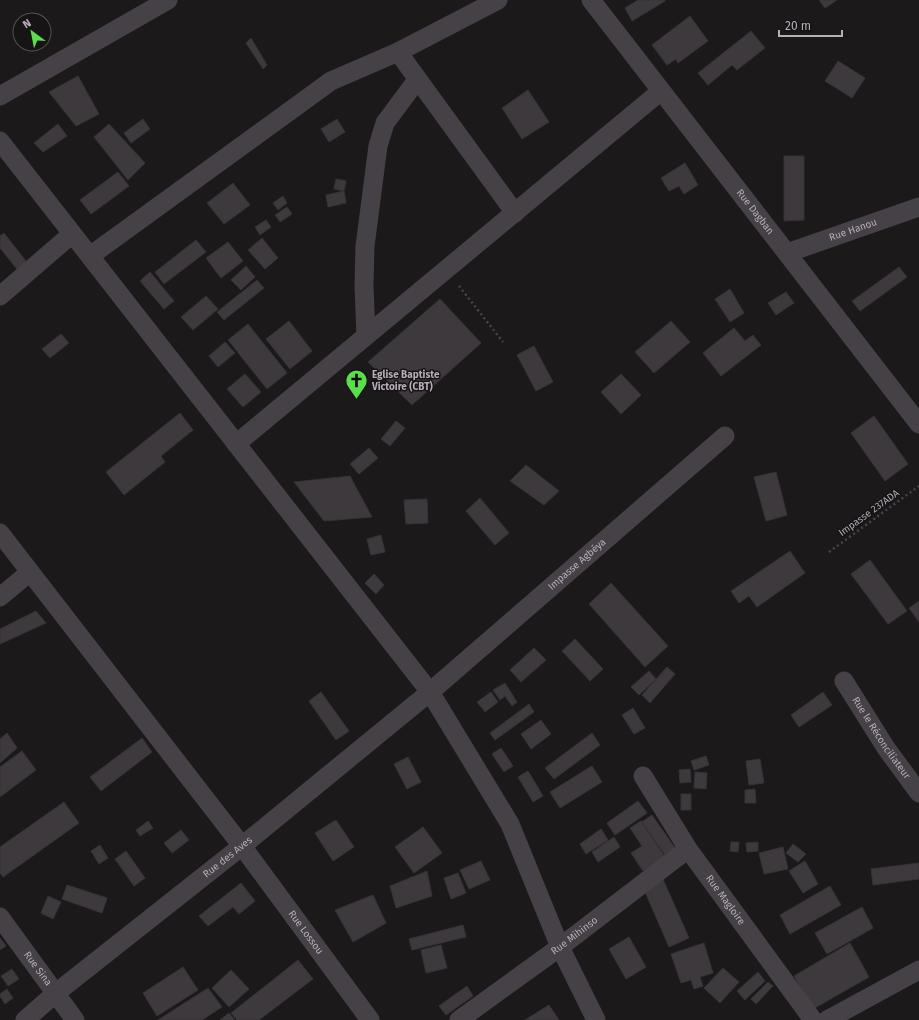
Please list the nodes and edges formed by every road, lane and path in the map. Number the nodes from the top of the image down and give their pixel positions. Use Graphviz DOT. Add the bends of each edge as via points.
graph roads {
  1 [pos="168,0"];
  2 [pos="498,0"];
  3 [pos="591,0"];
  4 [pos="398,52"];
  5 [pos="418,80"];
  6 [pos="661,91"];
  7 [pos="0,96"];
  8 [pos="0,141"];
  9 [pos="919,207"];
  10 [pos="515,213"];
  11 [pos="72,234"];
  12 [pos="787,253"];
  13 [pos="90,256"];
  14 [pos="446,270"];
  15 [pos="0,296"];
  16 [pos="366,336"];
  17 [pos="503,342"];
  18 [pos="919,424"];
  19 [pos="725,436"];
  20 [pos="236,444"];
  21 [pos="919,486"];
  22 [pos="0,533"];
  23 [pos="829,552"];
  24 [pos="30,572"];
  25 [pos="0,597"];
  26 [pos="844,681"];
  27 [pos="430,692"];
  28 [pos="643,776"];
  29 [pos="919,793"];
  30 [pos="242,846"];
  31 [pos="688,849"];
  32 [pos="0,917"];
  33 [pos="560,947"];
  34 [pos="919,970"];
  35 [pos="56,993"];
  36 [pos="25,1020"];
  37 [pos="75,1020"];
  38 [pos="370,1020"];
  39 [pos="459,1020"];
  40 [pos="596,1020"];
  41 [pos="813,1020"];
  42 [pos="827,1020"];
  1 -- 7 [label="street"];
  2 -- 4 [label="street"];
  3 -- 6 [label="street, Rue Dagban"];
  4 -- 5 [label="street"];
  4 -- 13 [label="street" via="331,81"];
  5 -- 10 [label="street"];
  5 -- 16 [label="street" via="385,123 378,146 365,246"];
  6 -- 10 [label="street"];
  6 -- 12 [label="street, Rue Dagban"];
  8 -- 11 [label="street"];
  9 -- 12 [label="street, Rue Hanou"];
  10 -- 14 [label="street"];
  11 -- 13 [label="street"];
  11 -- 15 [label="street"];
  12 -- 18 [label="street, Rue Dagban"];
  13 -- 20 [label="street"];
  14 -- 16 [label="street"];
  14 -- 17 [label="path"];
  16 -- 20 [label="street"];
  19 -- 27 [label="street, Impasse Agbéya"];
  20 -- 27 [label="street"];
  21 -- 23 [label="path, Impasse 237ADA"];
  22 -- 24 [label="street, Rue Lossou"];
  24 -- 25 [label="street"];
  24 -- 30 [label="street, Rue Lossou"];
  26 -- 29 [label="street, Rue le Réconciliateur" via="886,748"];
  27 -- 30 [label="street, Rue des Aves"];
  27 -- 33 [label="street" via="510,824"];
  28 -- 31 [label="street, Rue Magloire"];
  30 -- 35 [label="street, Rue des Aves"];
  30 -- 38 [label="street, Rue Lossou"];
  31 -- 33 [label="street, Rue Mihinso"];
  31 -- 41 [label="street, Rue Magloire"];
  32 -- 35 [label="street, Rue Sina"];
  33 -- 39 [label="street, Rue Mihinso"];
  33 -- 40 [label="street"];
  34 -- 42 [label="street"];
  35 -- 36 [label="street, Rue des Aves"];
  35 -- 37 [label="street, Rue Sina"];
}
